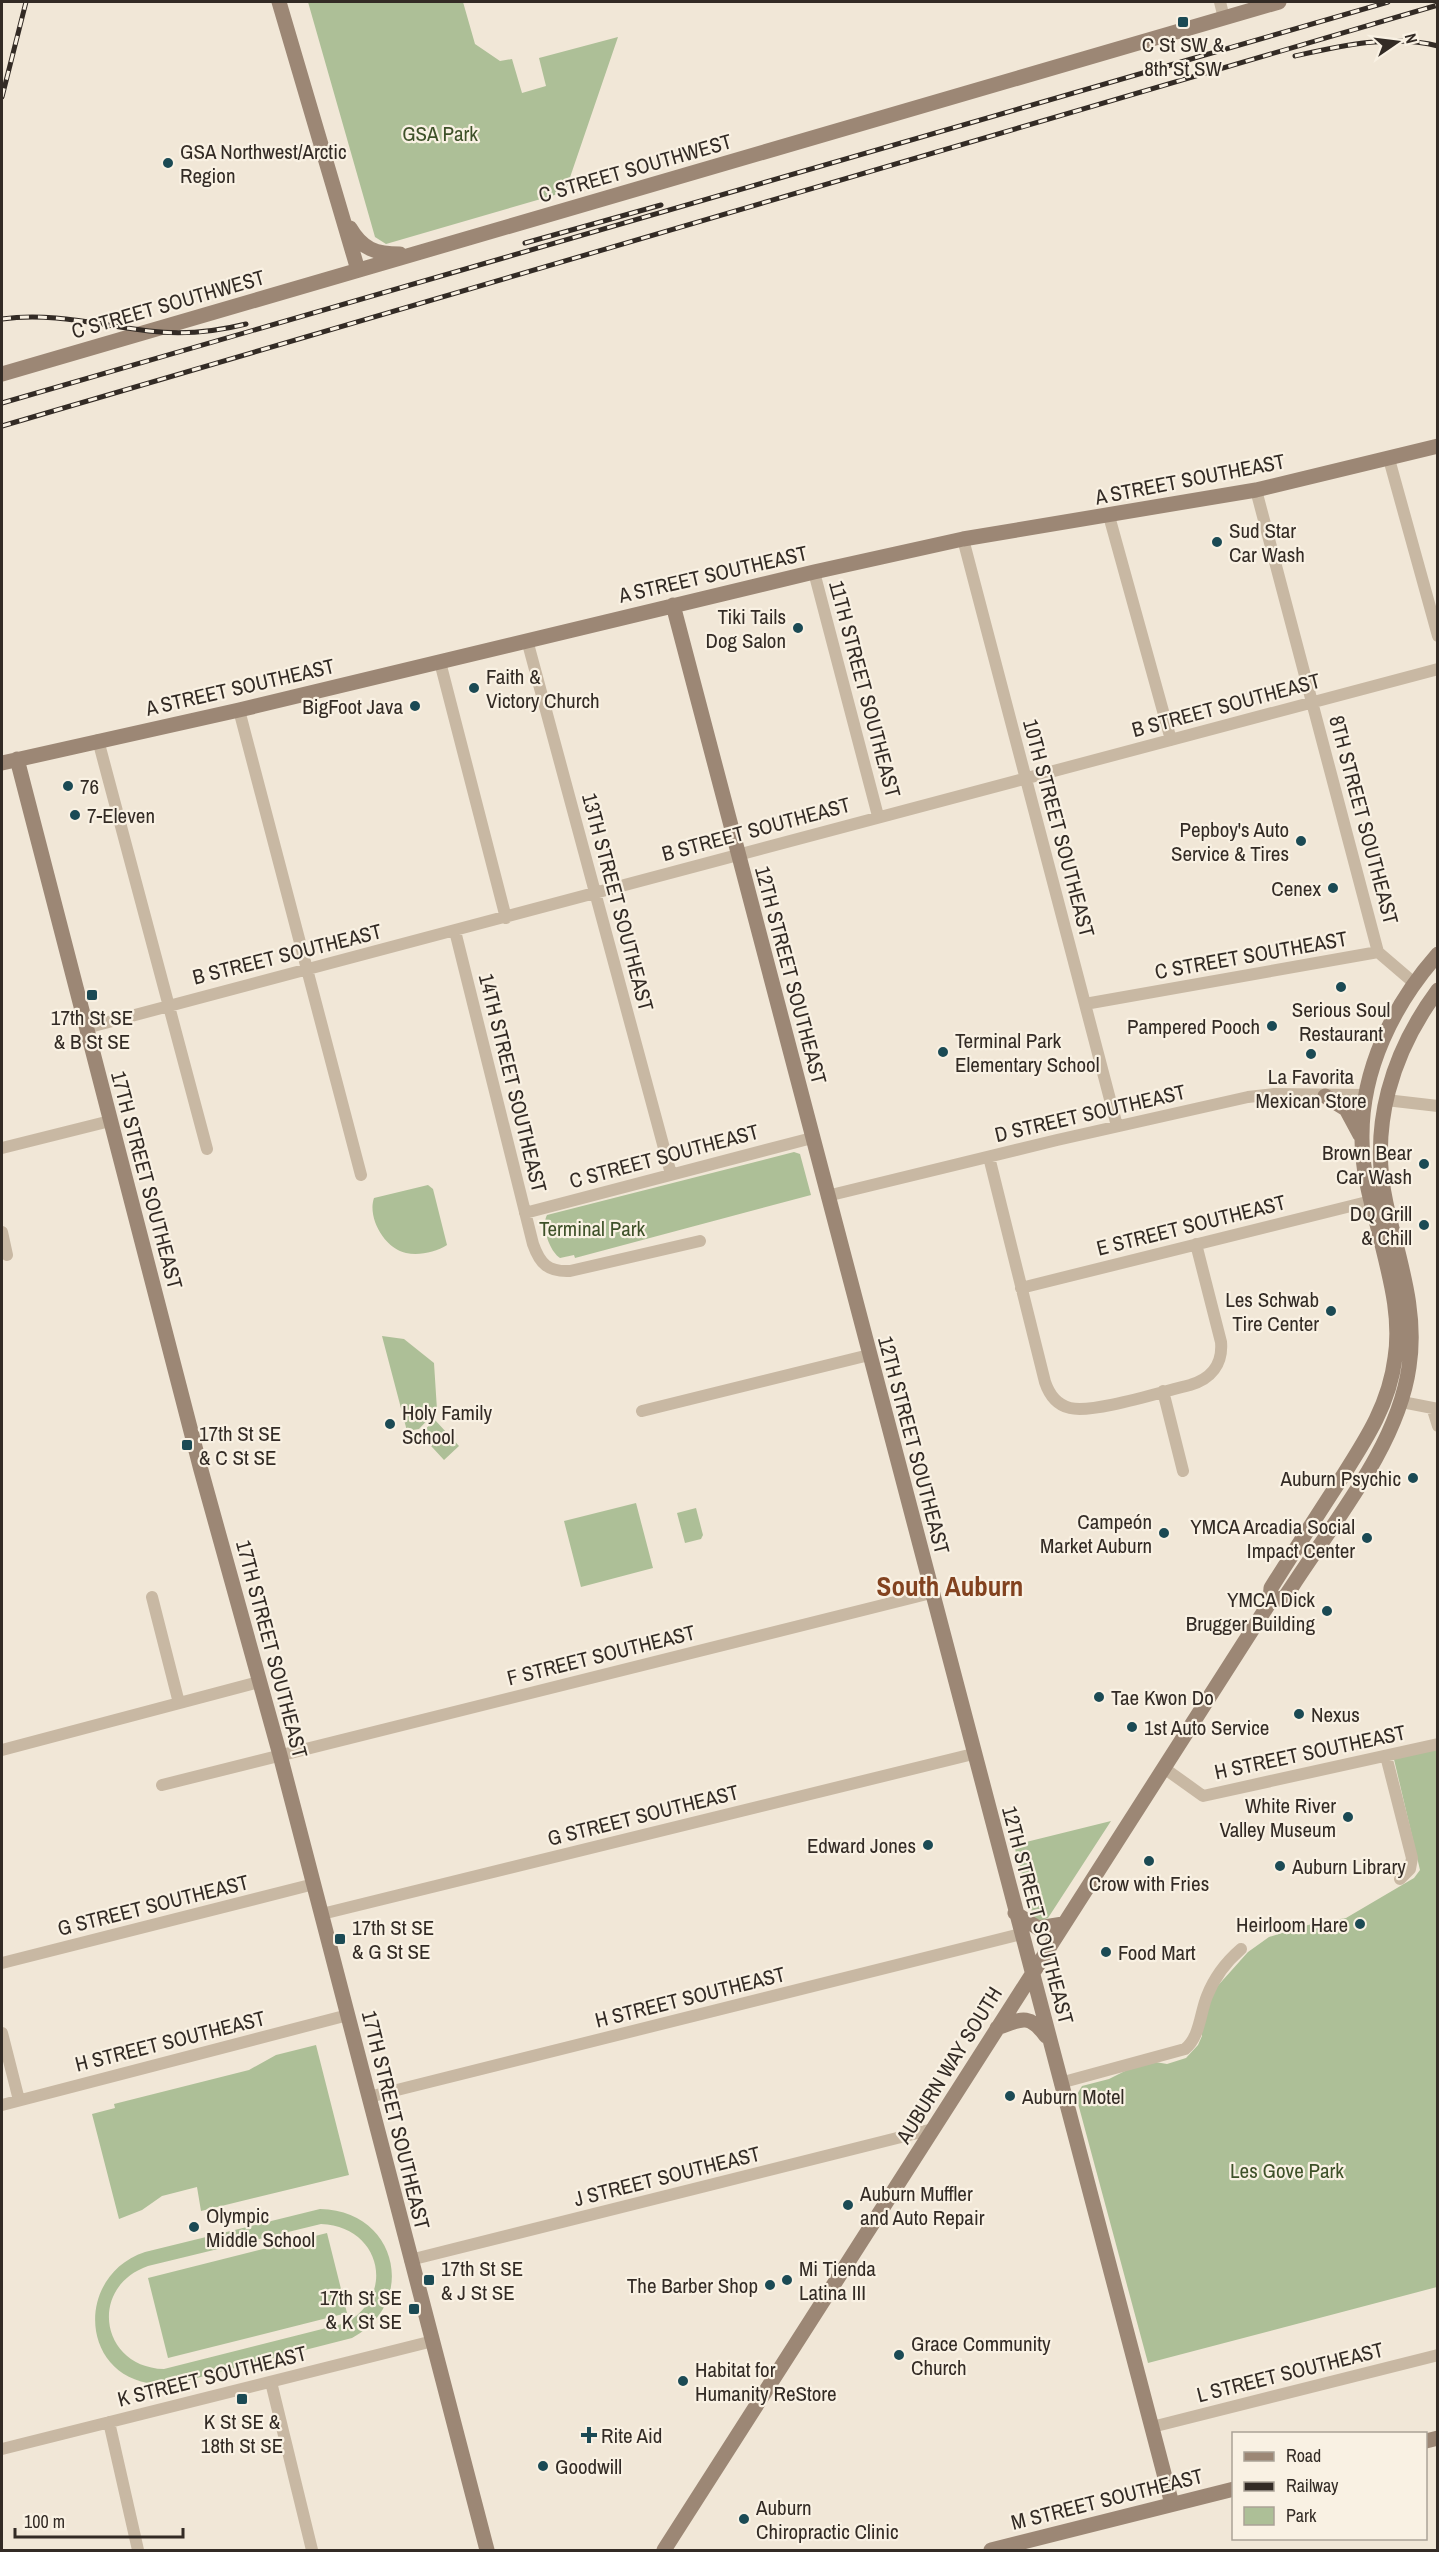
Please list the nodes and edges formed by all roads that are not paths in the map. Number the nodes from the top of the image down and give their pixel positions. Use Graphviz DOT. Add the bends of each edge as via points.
graph roads {
  1 [pos="279,2"];
  2 [pos="1220,2"];
  3 [pos="1279,2"];
  4 [pos="1224,18"];
  5 [pos="341,213"];
  6 [pos="416,253"];
  7 [pos="358,270"];
  8 [pos="2,374"];
  9 [pos="1437,446"];
  10 [pos="1389,459"];
  11 [pos="1256,489"];
  12 [pos="1109,516"];
  13 [pos="963,539"];
  14 [pos="814,572"];
  15 [pos="673,605"];
  16 [pos="1437,636"];
  17 [pos="527,640"];
  18 [pos="440,662"];
  19 [pos="1437,669"];
  20 [pos="1312,703"];
  21 [pos="239,710"];
  22 [pos="99,740"];
  23 [pos="1171,740"];
  24 [pos="17,759"];
  25 [pos="2,763"];
  26 [pos="1025,778"];
  27 [pos="878,816"];
  28 [pos="738,854"];
  29 [pos="595,892"];
  30 [pos="506,918"];
  31 [pos="455,931"];
  32 [pos="1378,952"];
  33 [pos="1437,954"];
  34 [pos="307,969"];
  35 [pos="1413,982"];
  36 [pos="1437,990"];
  37 [pos="1085,1004"];
  38 [pos="168,1005"];
  39 [pos="1400,1005"];
  40 [pos="86,1028"];
  41 [pos="1366,1095"];
  42 [pos="1325,1096"];
  43 [pos="1386,1100"];
  44 [pos="1437,1106"];
  45 [pos="110,1121"];
  46 [pos="1117,1126"];
  47 [pos="812,1138"];
  48 [pos="1362,1140"];
  49 [pos="2,1148"];
  50 [pos="207,1149"];
  51 [pos="989,1157"];
  52 [pos="671,1174"];
  53 [pos="361,1175"];
  54 [pos="1366,1178"];
  55 [pos="827,1196"];
  56 [pos="1371,1201"];
  57 [pos="525,1213"];
  58 [pos="2,1232"];
  59 [pos="700,1241"];
  60 [pos="1196,1244"];
  61 [pos="7,1255"];
  62 [pos="1021,1288"];
  63 [pos="869,1355"];
  64 [pos="1163,1391"];
  65 [pos="1387,1398"];
  66 [pos="1402,1402"];
  67 [pos="1435,1410"];
  68 [pos="642,1411"];
  69 [pos="1437,1426"];
  70 [pos="1183,1471"];
  71 [pos="931,1593"];
  72 [pos="152,1597"];
  73 [pos="1270,1602"];
  74 [pos="260,1682"];
  75 [pos="179,1703"];
  76 [pos="1437,1744"];
  77 [pos="2,1750"];
  78 [pos="973,1754"];
  79 [pos="280,1755"];
  80 [pos="1386,1756"];
  81 [pos="1164,1768"];
  82 [pos="162,1785"];
  83 [pos="1400,1879"];
  84 [pos="314,1884"];
  85 [pos="1015,1913"];
  86 [pos="322,1914"];
  87 [pos="1063,1924"];
  88 [pos="1021,1934"];
  89 [pos="1241,1949"];
  90 [pos="2,1963"];
  91 [pos="1031,1974"];
  92 [pos="348,2015"];
  93 [pos="997,2028"];
  94 [pos="2,2033"];
  95 [pos="1049,2039"];
  96 [pos="1060,2083"];
  97 [pos="369,2097"];
  98 [pos="19,2100"];
  99 [pos="2,2105"];
  100 [pos="933,2129"];
  101 [pos="410,2260"];
  102 [pos="433,2341"];
  103 [pos="1437,2355"];
  104 [pos="271,2382"];
  105 [pos="109,2422"];
  106 [pos="1152,2427"];
  107 [pos="2,2449"];
  108 [pos="1232,2489"];
  109 [pos="1172,2504"];
  110 [pos="138,2550"];
  111 [pos="312,2550"];
  112 [pos="488,2550"];
  113 [pos="664,2550"];
  114 [pos="991,2550"];
  1 -- 5 [label="main road"];
  2 -- 4 [label="street"];
  3 -- 4 [label="main road, C STREET SOUTHWEST"];
  4 -- 6 [label="main road, C STREET SOUTHWEST"];
  5 -- 6 [label="main road" via="367,248 385,254"];
  5 -- 7 [label="main road"];
  6 -- 7 [label="main road, C STREET SOUTHWEST"];
  7 -- 8 [label="main road, C STREET SOUTHWEST"];
  9 -- 10 [label="main road, A STREET SOUTHEAST"];
  10 -- 11 [label="main road, A STREET SOUTHEAST"];
  10 -- 16 [label="street"];
  11 -- 12 [label="main road, A STREET SOUTHEAST"];
  11 -- 20 [label="street, 8TH STREET SOUTHEAST"];
  12 -- 13 [label="main road, A STREET SOUTHEAST"];
  12 -- 23 [label="street"];
  13 -- 14 [label="main road, A STREET SOUTHEAST"];
  13 -- 26 [label="street, 10TH STREET SOUTHEAST"];
  14 -- 15 [label="main road, A STREET SOUTHEAST"];
  14 -- 27 [label="street, 11TH STREET SOUTHEAST"];
  15 -- 17 [label="main road, A STREET SOUTHEAST"];
  15 -- 28 [label="main road, 12TH STREET SOUTHEAST"];
  17 -- 18 [label="main road, A STREET SOUTHEAST"];
  17 -- 29 [label="street, 13TH STREET SOUTHEAST"];
  18 -- 21 [label="main road, A STREET SOUTHEAST"];
  18 -- 30 [label="street"];
  19 -- 20 [label="street, B STREET SOUTHEAST"];
  20 -- 23 [label="street, B STREET SOUTHEAST"];
  20 -- 32 [label="street, 8TH STREET SOUTHEAST"];
  21 -- 22 [label="main road, A STREET SOUTHEAST"];
  21 -- 34 [label="street"];
  22 -- 24 [label="main road, A STREET SOUTHEAST"];
  22 -- 38 [label="street"];
  23 -- 26 [label="street, B STREET SOUTHEAST"];
  24 -- 25 [label="main road, A STREET SOUTHEAST"];
  24 -- 40 [label="main road, 17TH STREET SOUTHEAST"];
  26 -- 27 [label="street, B STREET SOUTHEAST"];
  26 -- 37 [label="street, 10TH STREET SOUTHEAST"];
  27 -- 28 [label="street, B STREET SOUTHEAST"];
  28 -- 29 [label="street, B STREET SOUTHEAST"];
  28 -- 47 [label="main road, 12TH STREET SOUTHEAST"];
  29 -- 30 [label="street, B STREET SOUTHEAST"];
  29 -- 52 [label="street, 13TH STREET SOUTHEAST"];
  30 -- 31 [label="street, B STREET SOUTHEAST"];
  31 -- 34 [label="street, B STREET SOUTHEAST"];
  31 -- 57 [label="street, 14TH STREET SOUTHEAST"];
  32 -- 35 [label="street, C STREET SOUTHEAST"];
  32 -- 37 [label="street, C STREET SOUTHEAST"];
  33 -- 35 [label="main road, AUBURN WAY SOUTH"];
  34 -- 38 [label="street, B STREET SOUTHEAST"];
  34 -- 53 [label="street"];
  35 -- 39 [label="main road, AUBURN WAY SOUTH"];
  36 -- 43 [label="main road, AUBURN WAY SOUTH" via="1416,1018 1399,1053"];
  37 -- 46 [label="street, 10TH STREET SOUTHEAST"];
  38 -- 40 [label="street, B STREET SOUTHEAST"];
  38 -- 50 [label="street"];
  39 -- 41 [label="main road, AUBURN WAY SOUTH" via="1377,1056"];
  39 -- 43 [label="main road" via="1401,1017 1381,1072"];
  40 -- 45 [label="main road, 17TH STREET SOUTHEAST"];
  41 -- 42 [label="street, D STREET SOUTHEAST"];
  41 -- 48 [label="main road, AUBURN WAY SOUTH"];
  42 -- 46 [label="street, D STREET SOUTHEAST" via="1261,1095"];
  42 -- 48 [label="main road" via="1346,1109"];
  43 -- 44 [label="street"];
  43 -- 54 [label="main road" via="1373,1118 1372,1165"];
  43 -- 66 [label="main road, AUBURN WAY SOUTH" via="1382,1124 1384,1189 1412,1318 1411,1356"];
  45 -- 49 [label="street"];
  45 -- 74 [label="main road, 17TH STREET SOUTHEAST"];
  46 -- 51 [label="street, D STREET SOUTHEAST"];
  47 -- 52 [label="street, C STREET SOUTHEAST"];
  47 -- 55 [label="main road, 12TH STREET SOUTHEAST"];
  48 -- 54 [label="main road, AUBURN WAY SOUTH"];
  51 -- 55 [label="street, D STREET SOUTHEAST"];
  51 -- 62 [label="street"];
  52 -- 57 [label="street, C STREET SOUTHEAST"];
  54 -- 56 [label="main road, AUBURN WAY SOUTH"];
  55 -- 63 [label="main road, 12TH STREET SOUTHEAST"];
  56 -- 60 [label="street, E STREET SOUTHEAST"];
  56 -- 65 [label="main road, AUBURN WAY SOUTH" via="1395,1304 1397,1346"];
  57 -- 59 [label="street, 14TH STREET SOUTHEAST" via="544,1266 562,1272"];
  58 -- 61 [label="street"];
  60 -- 62 [label="street, E STREET SOUTHEAST"];
  60 -- 64 [label="street" via="1221,1342 1217,1366 1200,1382"];
  62 -- 64 [label="street" via="1045,1385 1064,1406 1086,1408"];
  63 -- 68 [label="street"];
  63 -- 71 [label="main road, 12TH STREET SOUTHEAST"];
  64 -- 70 [label="street"];
  65 -- 66 [label="main road"];
  65 -- 73 [label="main road, AUBURN WAY SOUTH" via="1358,1452 1271,1588"];
  66 -- 67 [label="street"];
  66 -- 73 [label="main road, AUBURN WAY SOUTH" via="1383,1445 1293,1585 1285,1597"];
  67 -- 69 [label="street"];
  71 -- 78 [label="main road, 12TH STREET SOUTHEAST"];
  71 -- 79 [label="street, F STREET SOUTHEAST"];
  72 -- 75 [label="street"];
  73 -- 81 [label="main road, AUBURN WAY SOUTH"];
  74 -- 75 [label="street"];
  74 -- 79 [label="main road, 17TH STREET SOUTHEAST"];
  75 -- 77 [label="street"];
  76 -- 80 [label="street, H STREET SOUTHEAST"];
  78 -- 85 [label="main road, 12TH STREET SOUTHEAST"];
  78 -- 86 [label="street, G STREET SOUTHEAST"];
  79 -- 82 [label="street, F STREET SOUTHEAST"];
  79 -- 84 [label="main road, 17TH STREET SOUTHEAST"];
  80 -- 81 [label="street, H STREET SOUTHEAST" via="1203,1796"];
  80 -- 83 [label="street" via="1412,1855 1410,1869"];
  81 -- 87 [label="main road, AUBURN WAY SOUTH"];
  84 -- 86 [label="main road, 17TH STREET SOUTHEAST"];
  84 -- 90 [label="street, G STREET SOUTHEAST"];
  85 -- 87 [label="main road" via="1038,1928"];
  85 -- 88 [label="main road, 12TH STREET SOUTHEAST"];
  86 -- 92 [label="main road, 17TH STREET SOUTHEAST"];
  87 -- 91 [label="main road, AUBURN WAY SOUTH"];
  88 -- 91 [label="main road, 12TH STREET SOUTHEAST"];
  88 -- 97 [label="street, H STREET SOUTHEAST"];
  89 -- 96 [label="street" via="1217,1976 1193,2040 1185,2049"];
  91 -- 93 [label="main road, AUBURN WAY SOUTH"];
  91 -- 95 [label="main road, 12TH STREET SOUTHEAST"];
  92 -- 97 [label="main road, 17TH STREET SOUTHEAST"];
  92 -- 98 [label="street, H STREET SOUTHEAST"];
  93 -- 95 [label="main road" via="1028,2019"];
  93 -- 100 [label="main road, AUBURN WAY SOUTH"];
  94 -- 98 [label="street"];
  95 -- 96 [label="main road, 12TH STREET SOUTHEAST"];
  96 -- 106 [label="main road, 12TH STREET SOUTHEAST"];
  97 -- 101 [label="main road, 17TH STREET SOUTHEAST"];
  98 -- 99 [label="street, H STREET SOUTHEAST"];
  100 -- 101 [label="street, J STREET SOUTHEAST"];
  100 -- 113 [label="main road, AUBURN WAY SOUTH"];
  101 -- 102 [label="main road, 17TH STREET SOUTHEAST"];
  102 -- 104 [label="street, K STREET SOUTHEAST"];
  102 -- 112 [label="main road, 17TH STREET SOUTHEAST"];
  103 -- 106 [label="street, L STREET SOUTHEAST"];
  104 -- 105 [label="street, K STREET SOUTHEAST"];
  104 -- 111 [label="street"];
  105 -- 107 [label="street, K STREET SOUTHEAST"];
  105 -- 110 [label="street"];
  106 -- 109 [label="main road, 12TH STREET SOUTHEAST"];
  108 -- 109 [label="main road, M STREET SOUTHEAST"];
  109 -- 114 [label="main road, M STREET SOUTHEAST"];
}
